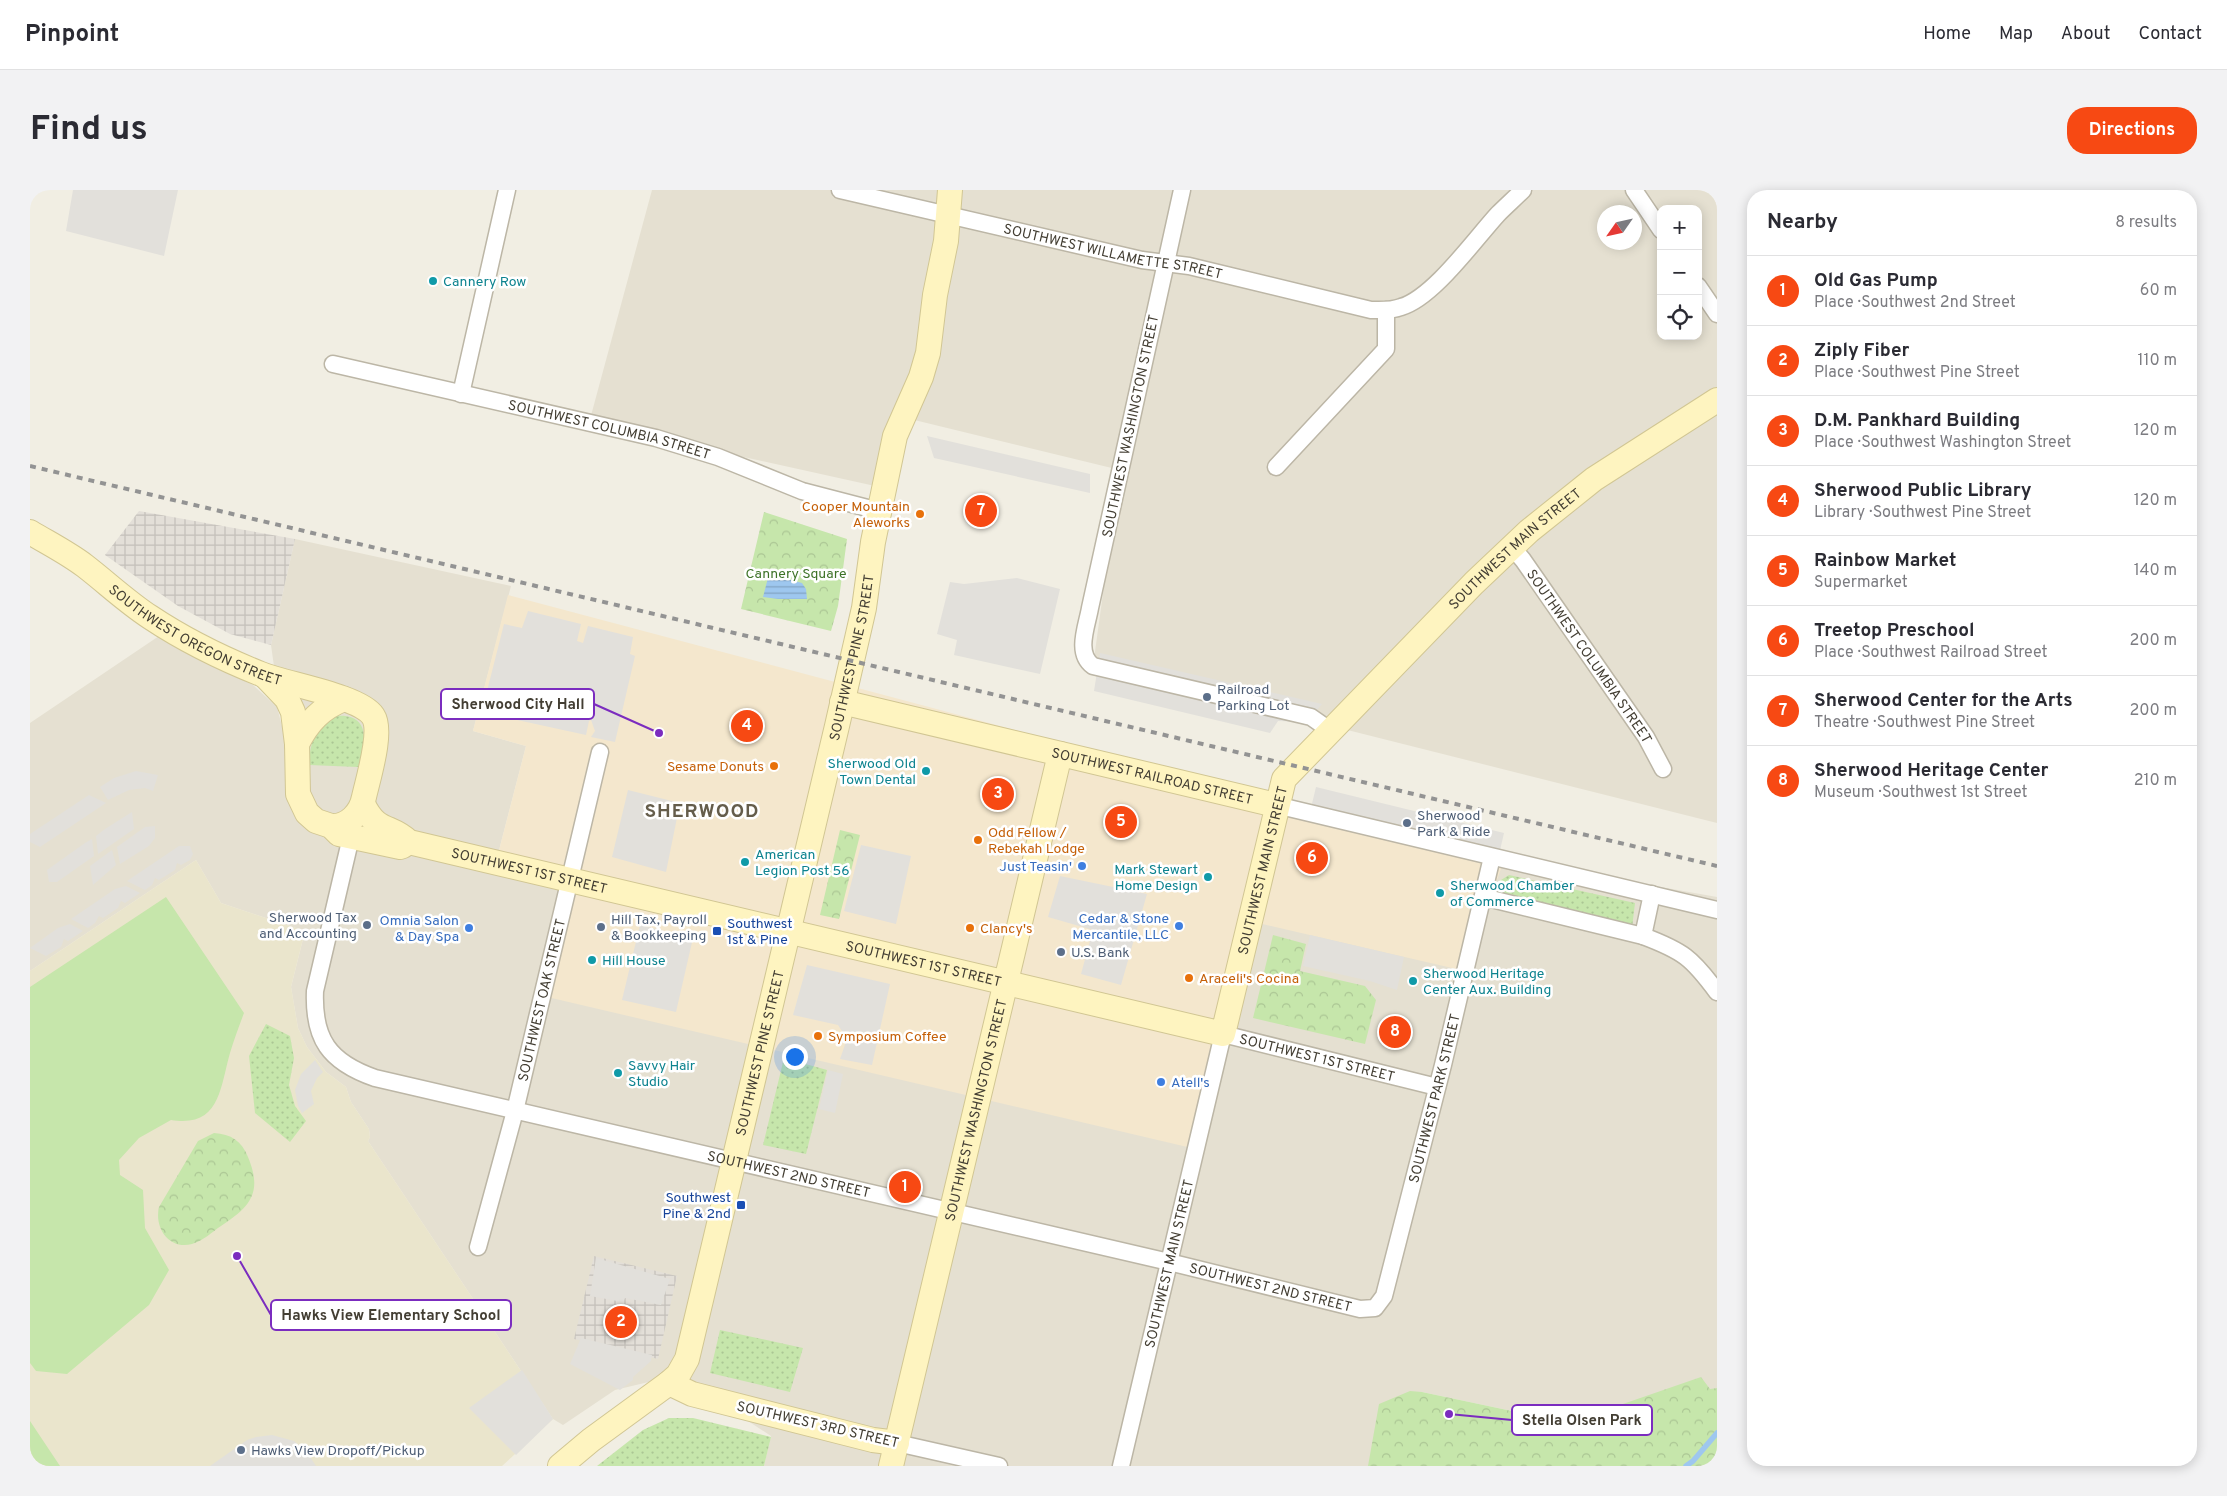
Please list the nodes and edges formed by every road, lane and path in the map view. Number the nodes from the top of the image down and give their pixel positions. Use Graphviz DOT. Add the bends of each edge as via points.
graph roads {
  1 [pos="507,190"];
  2 [pos="840,190"];
  3 [pos="950,190"];
  4 [pos="1182,190"];
  5 [pos="1523,190"];
  6 [pos="1634,190"];
  7 [pos="948,215"];
  8 [pos="1657,224"];
  9 [pos="1165,263"];
  10 [pos="1702,292"];
  11 [pos="1386,310"];
  12 [pos="1717,314"];
  13 [pos="333,364"];
  14 [pos="461,394"];
  15 [pos="1717,400"];
  16 [pos="1276,467"];
  17 [pos="879,511"];
  18 [pos="30,532"];
  19 [pos="1512,547"];
  20 [pos="266,676"];
  21 [pos="344,699"];
  22 [pos="842,702"];
  23 [pos="1327,734"];
  24 [pos="297,744"];
  25 [pos="600,752"];
  26 [pos="1060,754"];
  27 [pos="1663,769"];
  28 [pos="363,804"];
  29 [pos="1276,805"];
  30 [pos="341,831"];
  31 [pos="409,842"];
  32 [pos="1492,857"];
  33 [pos="571,880"];
  34 [pos="1652,894"];
  35 [pos="1483,898"];
  36 [pos="1717,910"];
  37 [pos="788,931"];
  38 [pos="1643,936"];
  39 [pos="1005,982"];
  40 [pos="1717,992"];
  41 [pos="1223,1034"];
  42 [pos="1438,1087"];
  43 [pos="516,1111"];
  44 [pos="734,1160"];
  45 [pos="952,1212"];
  46 [pos="478,1247"];
  47 [pos="1169,1262"];
  48 [pos="1375,1308"];
  49 [pos="669,1383"];
  50 [pos="897,1443"];
  51 [pos="560,1466"];
  52 [pos="891,1466"];
  53 [pos="999,1466"];
  54 [pos="1121,1466"];
  1 -- 14 [label="street"];
  2 -- 7 [label="street, SOUTHWEST WILLAMETTE STREET"];
  3 -- 7 [label="street, SOUTHWEST PINE STREET"];
  4 -- 9 [label="street, SOUTHWEST WASHINGTON STREET"];
  5 -- 11 [label="street" via="1438,281 1402,307"];
  6 -- 8 [label="street"];
  7 -- 9 [label="street, SOUTHWEST WILLAMETTE STREET"];
  7 -- 17 [label="street, SOUTHWEST PINE STREET" via="925,367 895,436"];
  9 -- 11 [label="street, SOUTHWEST WILLAMETTE STREET" via="1370,310"];
  9 -- 23 [label="street, SOUTHWEST WASHINGTON STREET" via="1082,651 1086,662 1093,666 1311,717"];
  10 -- 12 [label="street"];
  11 -- 16 [label="street" via="1386,349"];
  13 -- 14 [label="street, SOUTHWEST COLUMBIA STREET"];
  14 -- 17 [label="street, SOUTHWEST COLUMBIA STREET" via="693,448 802,491"];
  15 -- 19 [label="street, SOUTHWEST MAIN STREET" via="1594,479"];
  17 -- 22 [label="street, SOUTHWEST PINE STREET" via="864,608"];
  18 -- 20 [label="street, SOUTHWEST OREGON STREET" via="83,564 148,616 215,656"];
  19 -- 23 [label="street, SOUTHWEST MAIN STREET"];
  19 -- 27 [label="street, SOUTHWEST COLUMBIA STREET" via="1646,737"];
  20 -- 21 [label="street, SOUTHWEST OREGON STREET"];
  20 -- 24 [label="street, SOUTHWEST 1ST STREET" via="290,705"];
  21 -- 24 [label="street" via="314,718"];
  21 -- 28 [label="street, SOUTHWEST OREGON STREET" via="362,706 372,715 377,732"];
  22 -- 26 [label="street, SOUTHWEST RAILROAD STREET"];
  22 -- 37 [label="street, SOUTHWEST PINE STREET"];
  23 -- 29 [label="street, SOUTHWEST MAIN STREET" via="1284,779"];
  24 -- 30 [label="street, SOUTHWEST 1ST STREET" via="300,799 316,821"];
  25 -- 33 [label="street, SOUTHWEST OAK STREET"];
  26 -- 29 [label="street, SOUTHWEST RAILROAD STREET"];
  26 -- 39 [label="street, SOUTHWEST WASHINGTON STREET"];
  28 -- 30 [label="street"];
  28 -- 31 [label="street, SOUTHWEST 1ST STREET" via="375,823 402,835"];
  29 -- 32 [label="street, SOUTHWEST RAILROAD STREET"];
  29 -- 41 [label="street, SOUTHWEST MAIN STREET"];
  30 -- 31 [label="street, SOUTHWEST 1ST STREET" via="400,847"];
  30 -- 43 [label="street, SOUTHWEST 2ND STREET" via="315,991 314,1014 318,1031 328,1048 340,1062 356,1072"];
  31 -- 33 [label="street, SOUTHWEST 1ST STREET"];
  32 -- 34 [label="street, SOUTHWEST RAILROAD STREET"];
  32 -- 35 [label="street, SOUTHWEST PARK STREET"];
  33 -- 37 [label="street, SOUTHWEST 1ST STREET"];
  33 -- 43 [label="street, SOUTHWEST OAK STREET"];
  34 -- 36 [label="street, SOUTHWEST RAILROAD STREET"];
  34 -- 38 [label="street"];
  35 -- 38 [label="street"];
  35 -- 42 [label="street, SOUTHWEST PARK STREET"];
  37 -- 39 [label="street, SOUTHWEST 1ST STREET"];
  37 -- 44 [label="street, SOUTHWEST PINE STREET"];
  38 -- 40 [label="street" via="1674,947 1694,962"];
  39 -- 41 [label="street, SOUTHWEST 1ST STREET"];
  39 -- 45 [label="street, SOUTHWEST WASHINGTON STREET"];
  41 -- 42 [label="street, SOUTHWEST 1ST STREET"];
  41 -- 47 [label="street, SOUTHWEST MAIN STREET"];
  42 -- 48 [label="street, SOUTHWEST PARK STREET" via="1384,1296"];
  43 -- 44 [label="street, SOUTHWEST 2ND STREET"];
  43 -- 46 [label="street, SOUTHWEST OAK STREET"];
  44 -- 45 [label="street, SOUTHWEST 2ND STREET"];
  44 -- 49 [label="street, SOUTHWEST PINE STREET" via="687,1359"];
  45 -- 47 [label="street, SOUTHWEST 2ND STREET"];
  45 -- 50 [label="street, SOUTHWEST WASHINGTON STREET"];
  47 -- 48 [label="street, SOUTHWEST 2ND STREET" via="1360,1309"];
  47 -- 54 [label="street, SOUTHWEST MAIN STREET"];
  49 -- 50 [label="street, SOUTHWEST 3RD STREET" via="692,1394 873,1440"];
  49 -- 51 [label="street, SOUTHWEST PINE STREET"];
  50 -- 52 [label="street, SOUTHWEST WASHINGTON STREET"];
  50 -- 53 [label="street, SOUTHWEST 3RD STREET"];
}
